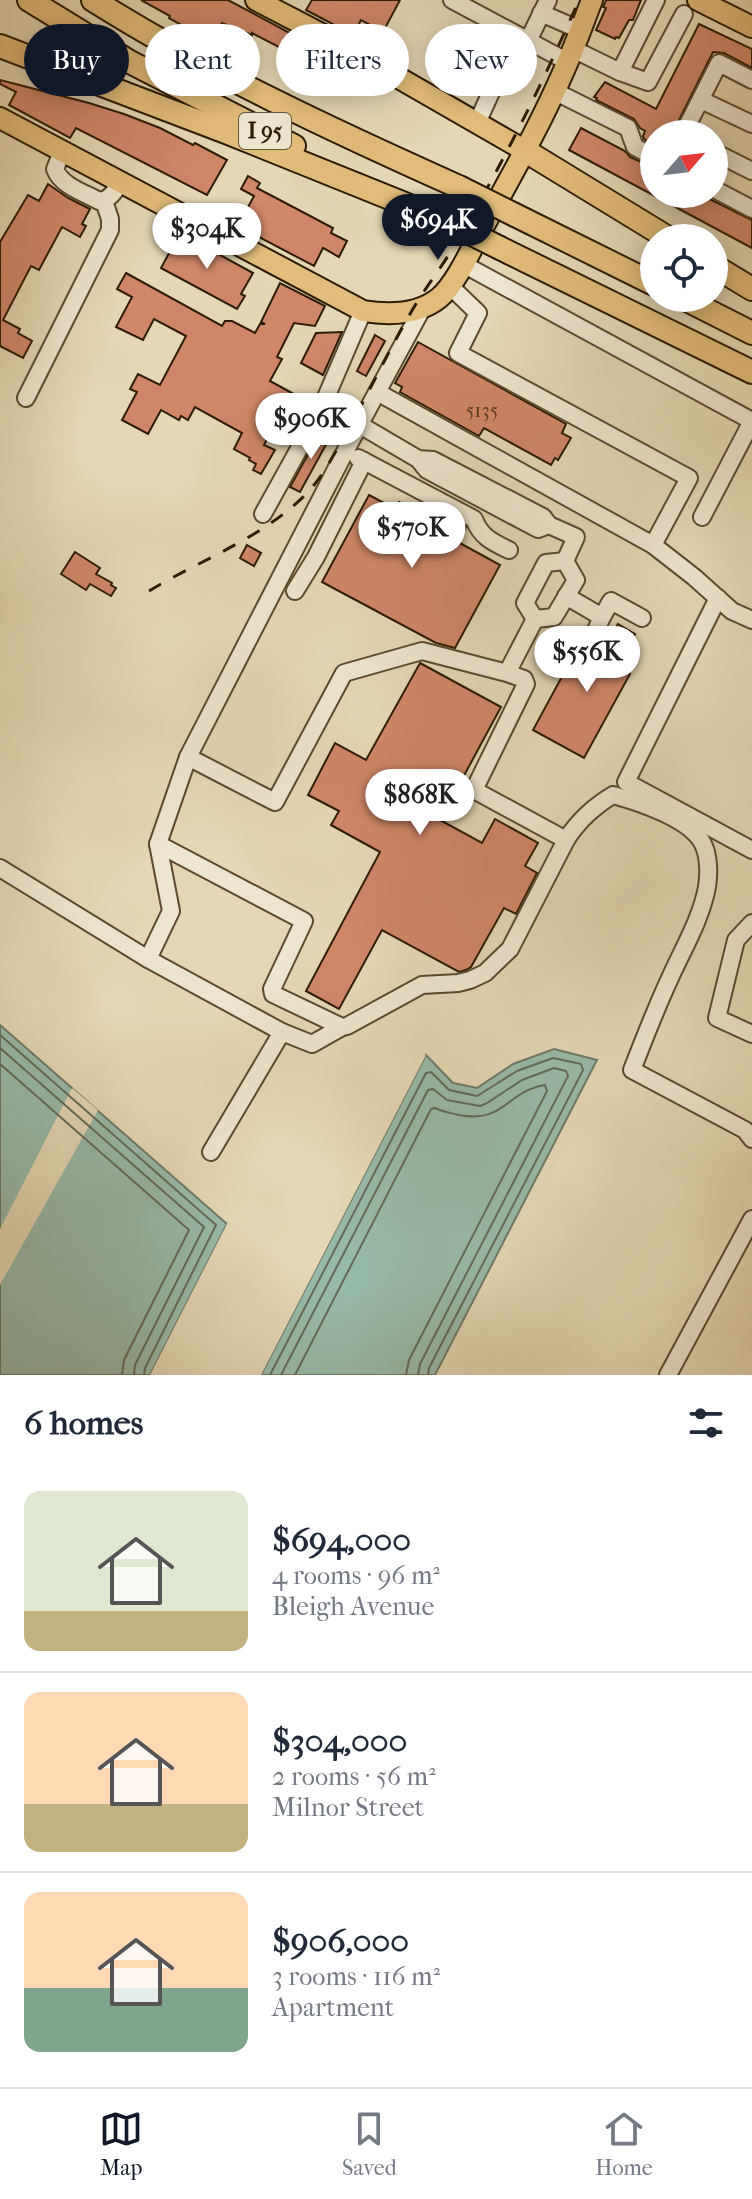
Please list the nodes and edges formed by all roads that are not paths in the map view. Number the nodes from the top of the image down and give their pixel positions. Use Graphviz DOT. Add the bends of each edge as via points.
graph roads {
  1 [pos="29,0"];
  2 [pos="93,0"];
  3 [pos="256,0"];
  4 [pos="452,0"];
  5 [pos="592,0"];
  6 [pos="656,0"];
  7 [pos="544,6"];
  8 [pos="691,7"];
  9 [pos="497,24"];
  10 [pos="532,24"];
  11 [pos="752,27"];
  12 [pos="537,40"];
  13 [pos="574,47"];
  14 [pos="4,48"];
  15 [pos="620,72"];
  16 [pos="752,80"];
  17 [pos="554,91"];
  18 [pos="489,96"];
  19 [pos="701,100"];
  20 [pos="0,118"];
  21 [pos="690,120"];
  22 [pos="477,123"];
  23 [pos="752,124"];
  24 [pos="524,150"];
  25 [pos="640,150"];
  26 [pos="62,152"];
  27 [pos="728,159"];
  28 [pos="752,171"];
  29 [pos="120,183"];
  30 [pos="728,196"];
  31 [pos="104,201"];
  32 [pos="752,209"];
  33 [pos="442,219"];
  34 [pos="645,224"];
  35 [pos="463,264"];
  36 [pos="728,274"];
  37 [pos="640,277"];
  38 [pos="449,285"];
  39 [pos="752,289"];
  40 [pos="423,307"];
  41 [pos="363,311"];
  42 [pos="711,312"];
  43 [pos="752,333"];
  44 [pos="752,372"];
  45 [pos="375,397"];
  46 [pos="26,398"];
  47 [pos="360,425"];
  48 [pos="748,438"];
  49 [pos="346,451"];
  50 [pos="364,461"];
  51 [pos="263,514"];
  52 [pos="702,517"];
  53 [pos="653,545"];
  54 [pos="509,550"];
  55 [pos="565,561"];
  56 [pos="295,591"];
  57 [pos="566,596"];
  58 [pos="718,598"];
  59 [pos="602,617"];
  60 [pos="642,618"];
  61 [pos="535,619"];
  62 [pos="752,620"];
  63 [pos="590,643"];
  64 [pos="507,673"];
  65 [pos="188,757"];
  66 [pos="566,840"];
  67 [pos="158,844"];
  68 [pos="752,850"];
  69 [pos="0,868"];
  70 [pos="752,923"];
  71 [pos="148,959"];
  72 [pos="342,1027"];
  73 [pos="282,1032"];
  74 [pos="752,1034"];
  75 [pos="752,1139"];
  76 [pos="211,1152"];
  77 [pos="752,1219"];
  78 [pos="668,1375"];
  1 -- 33 [label="highway, I 95" via="203,99"];
  2 -- 37 [label="highway, I 95, bridge" via="195,60"];
  3 -- 22 [label="main road"];
  4 -- 9 [label="street"];
  5 -- 13 [label="main road"];
  6 -- 15 [label="street"];
  7 -- 10 [label="street"];
  7 -- 13 [label="street"];
  8 -- 11 [label="main road"];
  8 -- 15 [label="street" via="648,82"];
  12 -- 13 [label="street"];
  13 -- 15 [label="street"];
  13 -- 17 [label="main road"];
  14 -- 33 [label="highway"];
  16 -- 19 [label="street" via="719,63"];
  17 -- 24 [label="main road"];
  17 -- 25 [label="street" via="628,128"];
  18 -- 22 [label="street"];
  19 -- 21 [label="street"];
  19 -- 23 [label="street"];
  20 -- 26 [label="main road"];
  22 -- 24 [label="main road"];
  24 -- 34 [label="highway"];
  24 -- 35 [label="main road"];
  26 -- 29 [label="main road"];
  26 -- 31 [label="street" via="57,176"];
  27 -- 28 [label="street"];
  29 -- 31 [label="street"];
  29 -- 41 [label="main road"];
  30 -- 32 [label="street"];
  31 -- 46 [label="street" via="110,230"];
  33 -- 44 [label="highway, I 95, bridge"];
  35 -- 38 [label="main road"];
  35 -- 48 [label="street" via="752,421"];
  36 -- 39 [label="highway"];
  38 -- 40 [label="main road"];
  38 -- 53 [label="street" via="478,313 458,353 689,478"];
  40 -- 41 [label="main road" via="391,314"];
  40 -- 45 [label="street"];
  41 -- 51 [label="street" via="321,409"];
  42 -- 43 [label="highway"];
  45 -- 47 [label="street"];
  45 -- 53 [label="street"];
  47 -- 49 [label="street"];
  47 -- 55 [label="street" via="418,459 427,470 538,529 549,525 576,537"];
  48 -- 52 [label="street"];
  49 -- 50 [label="street"];
  49 -- 65 [label="street"];
  50 -- 54 [label="street" via="474,519 489,541"];
  50 -- 56 [label="street"];
  53 -- 58 [label="street"];
  55 -- 57 [label="street" via="576,580"];
  55 -- 61 [label="street" via="546,563 525,603"];
  57 -- 59 [label="street"];
  57 -- 61 [label="street" via="554,617"];
  58 -- 62 [label="street"];
  58 -- 68 [label="street" via="626,782"];
  59 -- 60 [label="street" via="611,601"];
  59 -- 63 [label="street"];
  61 -- 64 [label="street"];
  64 -- 65 [label="street" via="422,651 344,673 275,802"];
  64 -- 66 [label="street" via="526,684 474,790"];
  65 -- 67 [label="street"];
  66 -- 72 [label="street" via="510,949 485,973 458,983 422,985"];
  66 -- 75 [label="street" via="577,823 613,795 662,811 703,843 707,886 698,917 632,1070 745,1130"];
  67 -- 71 [label="street" via="171,911"];
  67 -- 72 [label="street" via="304,921 273,994"];
  69 -- 71 [label="street"];
  70 -- 74 [label="street" via="736,940 717,1018"];
  71 -- 73 [label="street"];
  72 -- 73 [label="street" via="312,1044"];
  73 -- 76 [label="street"];
  77 -- 78 [label="street"];
}
